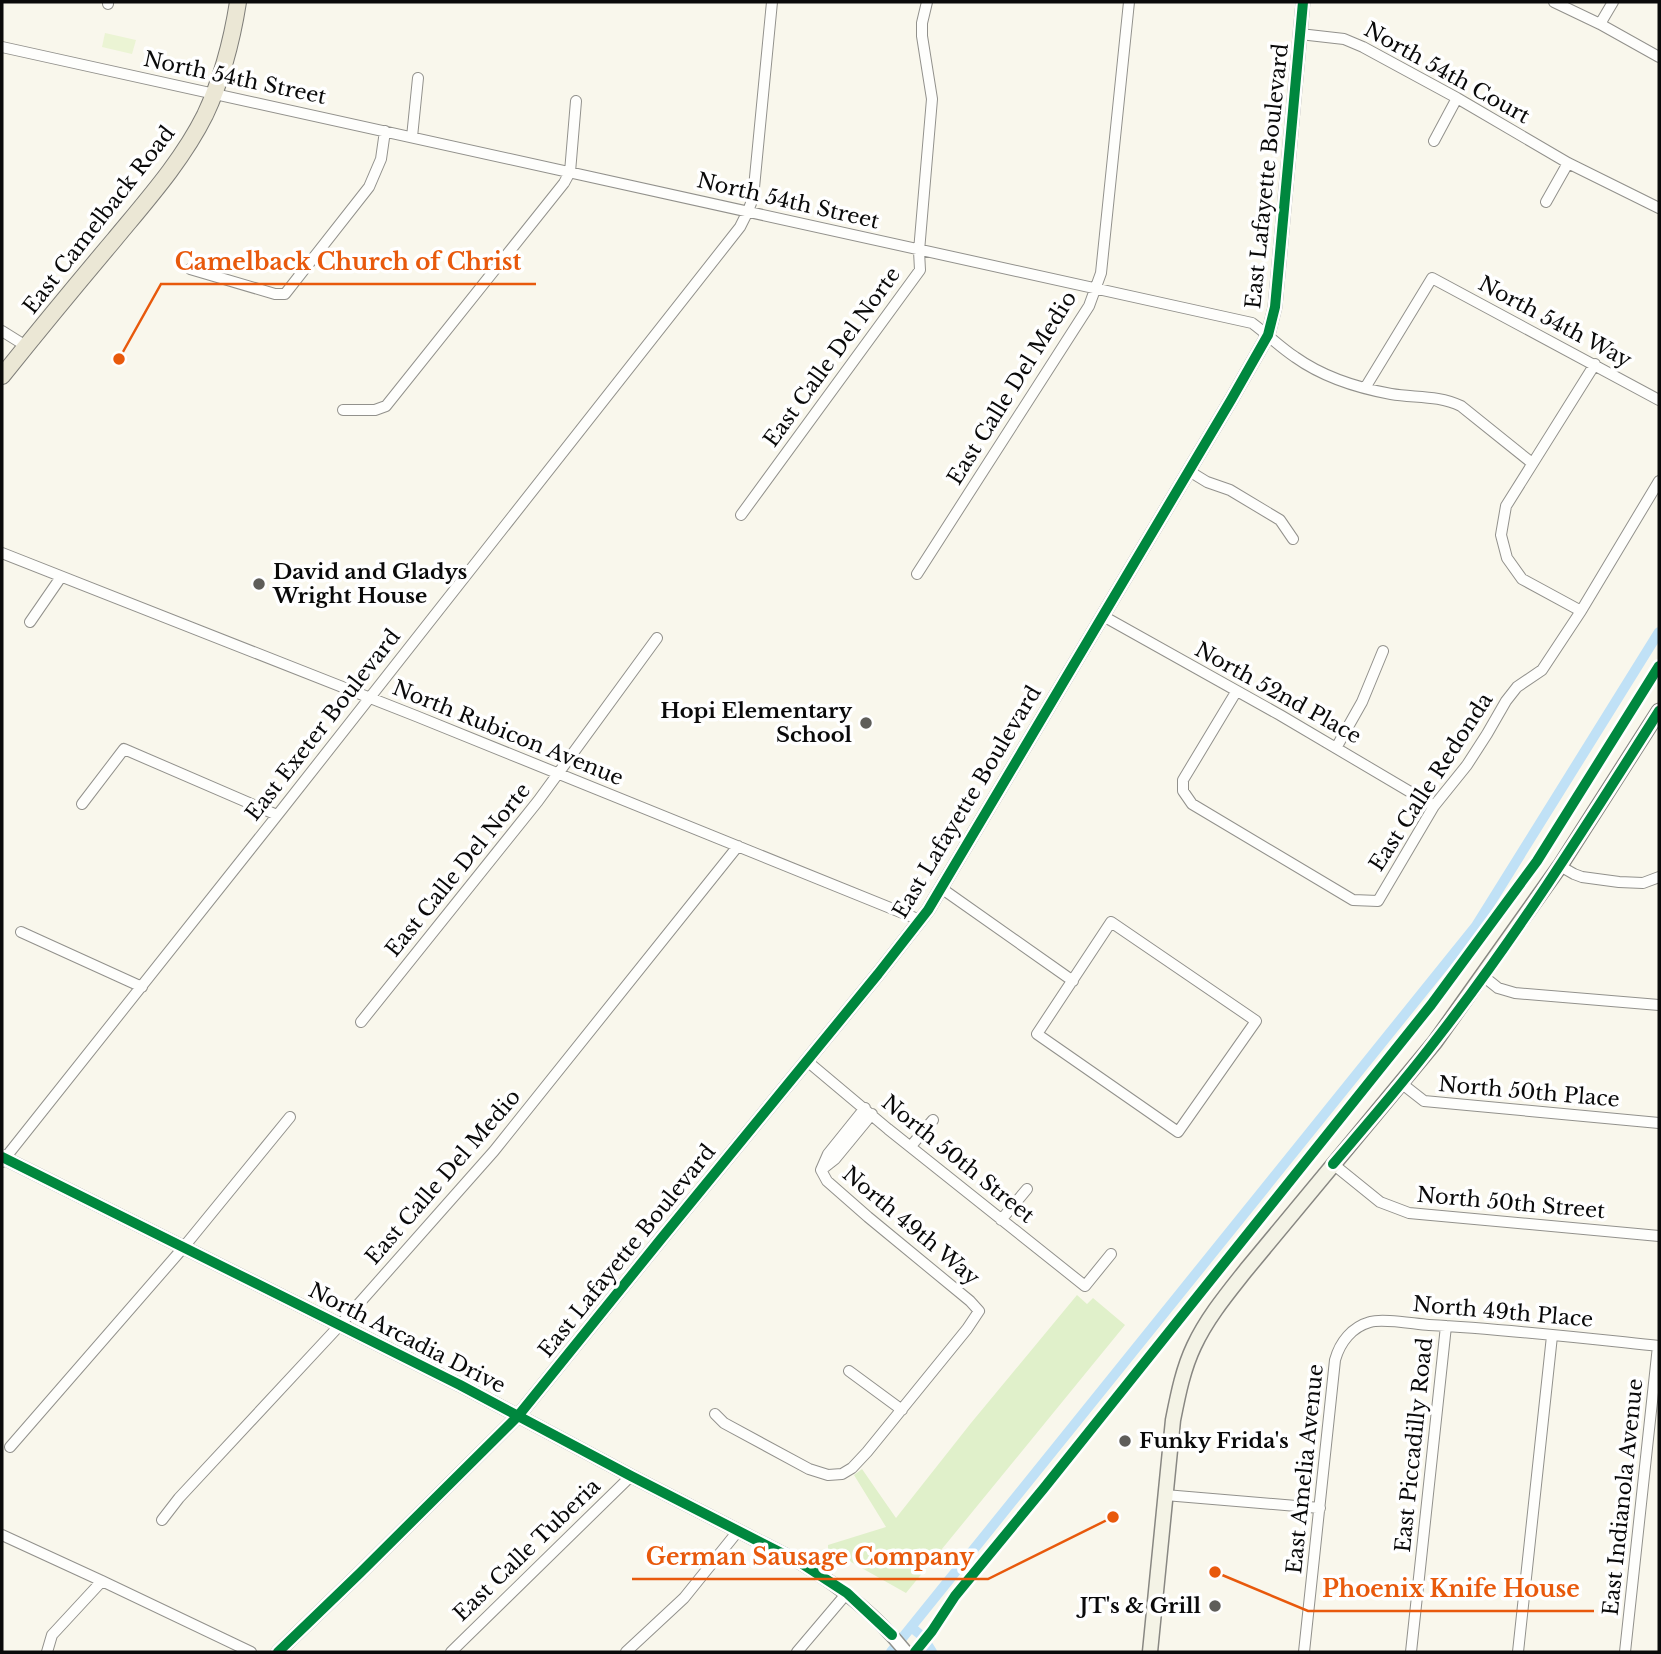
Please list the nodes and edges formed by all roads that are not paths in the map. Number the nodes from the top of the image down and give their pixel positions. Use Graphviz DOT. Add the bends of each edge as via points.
graph roads {
  1 [pos="237,2"];
  2 [pos="772,2"];
  3 [pos="927,2"];
  4 [pos="1129,2"];
  5 [pos="1303,2"];
  6 [pos="1554,2"];
  7 [pos="1613,2"];
  8 [pos="1600,24"];
  9 [pos="1300,34"];
  10 [pos="2,47"];
  11 [pos="1659,57"];
  12 [pos="418,78"];
  13 [pos="214,93"];
  14 [pos="1457,98"];
  15 [pos="576,101"];
  16 [pos="386,131"];
  17 [pos="412,136"];
  18 [pos="1434,141"];
  19 [pos="1568,163"];
  20 [pos="570,172"];
  21 [pos="1546,202"];
  22 [pos="1659,208"];
  23 [pos="748,211"];
  24 [pos="919,251"];
  25 [pos="190,269"];
  26 [pos="1096,288"];
  27 [pos="2,331"];
  28 [pos="1268,335"];
  29 [pos="26,346"];
  30 [pos="1595,364"];
  31 [pos="2,376"];
  32 [pos="1365,388"];
  33 [pos="1659,400"];
  34 [pos="343,410"];
  35 [pos="1532,463"];
  36 [pos="1189,471"];
  37 [pos="1659,481"];
  38 [pos="741,515"];
  39 [pos="1293,539"];
  40 [pos="2,553"];
  41 [pos="917,575"];
  42 [pos="61,578"];
  43 [pos="1581,611"];
  44 [pos="1103,616"];
  45 [pos="30,622"];
  46 [pos="656,638"];
  47 [pos="1383,651"];
  48 [pos="1236,692"];
  49 [pos="369,698"];
  50 [pos="1659,711"];
  51 [pos="1336,748"];
  52 [pos="558,775"];
  53 [pos="82,804"];
  54 [pos="1434,806"];
  55 [pos="277,814"];
  56 [pos="738,846"];
  57 [pos="1560,866"];
  58 [pos="1659,877"];
  59 [pos="941,888"];
  60 [pos="920,920"];
  61 [pos="21,932"];
  62 [pos="1483,976"];
  63 [pos="1073,981"];
  64 [pos="142,987"];
  65 [pos="1659,1005"];
  66 [pos="360,1022"];
  67 [pos="807,1060"];
  68 [pos="1401,1083"];
  69 [pos="869,1111"];
  70 [pos="290,1117"];
  71 [pos="933,1120"];
  72 [pos="1659,1123"];
  73 [pos="911,1146"];
  74 [pos="3,1159"];
  75 [pos="1333,1164"];
  76 [pos="1027,1189"];
  77 [pos="1001,1220"];
  78 [pos="1659,1236"];
  79 [pos="183,1248"];
  80 [pos="1111,1254"];
  81 [pos="340,1325"];
  82 [pos="1446,1326"];
  83 [pos="1348,1335"];
  84 [pos="1552,1336"];
  85 [pos="1659,1346"];
  86 [pos="849,1371"];
  87 [pos="902,1410"];
  88 [pos="715,1414"];
  89 [pos="518,1416"];
  90 [pos="10,1447"];
  91 [pos="631,1476"];
  92 [pos="1166,1495"];
  93 [pos="1320,1508"];
  94 [pos="162,1520"];
  95 [pos="738,1531"];
  96 [pos="2,1535"];
  97 [pos="102,1580"];
  98 [pos="848,1593"];
  99 [pos="47,1652"];
  100 [pos="251,1652"];
  101 [pos="278,1652"];
  102 [pos="451,1652"];
  103 [pos="626,1652"];
  104 [pos="797,1652"];
  105 [pos="906,1652"];
  106 [pos="1150,1652"];
  107 [pos="1304,1652"];
  108 [pos="1411,1652"];
  109 [pos="1518,1652"];
  110 [pos="1625,1652"];
  1 -- 13 [label="main road, East Camelback Road"];
  2 -- 23 [label="street, East Exeter Boulevard"];
  3 -- 24 [label="street, East Calle Del Norte" via="922,36 932,99"];
  4 -- 26 [label="street, East Calle Del Medio"];
  5 -- 9 [label="street, East Lafayette Boulevard"];
  6 -- 8 [label="street"];
  7 -- 8 [label="street"];
  8 -- 11 [label="street"];
  9 -- 14 [label="street, North 54th Court" via="1344,39"];
  9 -- 28 [label="street, East Lafayette Boulevard" via="1275,307"];
  10 -- 13 [label="street, North 54th Street"];
  12 -- 17 [label="street"];
  13 -- 16 [label="street, North 54th Street"];
  13 -- 29 [label="main road, East Camelback Road" via="174,165"];
  14 -- 18 [label="street"];
  14 -- 19 [label="street, North 54th Court"];
  15 -- 20 [label="street"];
  16 -- 17 [label="street, North 54th Street"];
  16 -- 25 [label="street" via="369,187 288,291 282,295"];
  17 -- 20 [label="street, North 54th Street"];
  19 -- 21 [label="street"];
  19 -- 22 [label="street, North 54th Court"];
  20 -- 23 [label="street, North 54th Street"];
  20 -- 34 [label="street" via="386,406"];
  23 -- 24 [label="street, North 54th Street"];
  23 -- 49 [label="street, East Exeter Boulevard" via="698,281"];
  24 -- 26 [label="street, North 54th Street"];
  24 -- 38 [label="street, East Calle Del Norte" via="920,270"];
  26 -- 28 [label="street, North 54th Street" via="1252,323"];
  26 -- 41 [label="street, East Calle Del Medio"];
  27 -- 29 [label="street"];
  28 -- 32 [label="street, North 54th Street" via="1321,373"];
  28 -- 36 [label="street, East Lafayette Boulevard"];
  29 -- 31 [label="main road, East Camelback Road"];
  30 -- 32 [label="street, North 54th Way" via="1432,278"];
  30 -- 33 [label="street, North 54th Way"];
  30 -- 35 [label="street"];
  32 -- 35 [label="street, North 54th Street" via="1461,405"];
  35 -- 43 [label="street" via="1506,506 1501,535 1507,558 1522,579"];
  36 -- 39 [label="street" via="1280,520"];
  36 -- 44 [label="street, East Lafayette Boulevard"];
  37 -- 43 [label="street, East Calle Redonda"];
  40 -- 42 [label="street, North Rubicon Avenue"];
  42 -- 45 [label="street"];
  42 -- 49 [label="street, North Rubicon Avenue"];
  43 -- 54 [label="street, East Calle Redonda" via="1542,670 1506,701 1467,765"];
  44 -- 48 [label="street, North 52nd Place"];
  44 -- 59 [label="street, East Lafayette Boulevard"];
  46 -- 52 [label="street, East Calle Del Norte"];
  47 -- 51 [label="street"];
  48 -- 51 [label="street, North 52nd Place"];
  48 -- 54 [label="street, East Calle Redonda" via="1184,779 1183,791 1192,804 1353,900 1378,901"];
  49 -- 52 [label="street, North Rubicon Avenue"];
  49 -- 55 [label="street, East Exeter Boulevard"];
  50 -- 57 [label="main road"];
  51 -- 54 [label="street, North 52nd Place"];
  52 -- 56 [label="street, North Rubicon Avenue"];
  52 -- 66 [label="street, East Calle Del Norte"];
  53 -- 55 [label="street" via="124,749"];
  55 -- 64 [label="street, East Exeter Boulevard"];
  56 -- 60 [label="street, North Rubicon Avenue"];
  56 -- 81 [label="street, East Calle Del Medio" via="494,1151"];
  57 -- 58 [label="street" via="1582,877 1643,883"];
  57 -- 62 [label="main road"];
  59 -- 60 [label="street, East Lafayette Boulevard"];
  59 -- 63 [label="street"];
  60 -- 67 [label="street, East Lafayette Boulevard"];
  61 -- 64 [label="street"];
  62 -- 65 [label="street" via="1514,993"];
  62 -- 68 [label="main road"];
  63 -- 63 [label="street" via="1111,922 1256,1021 1178,1132 1037,1034"];
  64 -- 74 [label="street, East Exeter Boulevard"];
  67 -- 69 [label="street, North 50th Street"];
  67 -- 89 [label="street, East Lafayette Boulevard"];
  68 -- 72 [label="street, North 50th Place" via="1423,1101"];
  68 -- 75 [label="main road"];
  69 -- 73 [label="street, North 50th Street"];
  69 -- 87 [label="street, North 49th Way" via="828,1154 821,1170 827,1181 979,1311"];
  70 -- 79 [label="street"];
  71 -- 73 [label="street"];
  73 -- 77 [label="street, North 50th Street"];
  74 -- 79 [label="street, North Arcadia Drive"];
  75 -- 78 [label="street, North 50th Street" via="1380,1202 1409,1213"];
  75 -- 92 [label="main road" via="1217,1308 1193,1348 1175,1407"];
  76 -- 77 [label="street"];
  77 -- 80 [label="street, North 50th Street" via="1085,1286"];
  79 -- 81 [label="street, North Arcadia Drive"];
  79 -- 90 [label="street"];
  81 -- 89 [label="street, North Arcadia Drive"];
  81 -- 94 [label="street, East Calle Del Medio"];
  82 -- 83 [label="street, North 49th Place" via="1376,1321"];
  82 -- 84 [label="street, North 49th Place"];
  82 -- 108 [label="street, East Piccadilly Road"];
  83 -- 93 [label="street, East Amelia Avenue" via="1335,1360"];
  84 -- 85 [label="street, North 49th Place"];
  84 -- 109 [label="street"];
  85 -- 110 [label="street, East Indianola Avenue"];
  86 -- 87 [label="street"];
  87 -- 88 [label="street" via="852,1468 828,1475 809,1469"];
  89 -- 91 [label="street, North Arcadia Drive"];
  89 -- 101 [label="street, East Lafayette Boulevard"];
  91 -- 95 [label="street, North Arcadia Drive"];
  91 -- 102 [label="street, East Calle Tuberia"];
  92 -- 93 [label="street"];
  92 -- 106 [label="main road"];
  93 -- 107 [label="street, East Amelia Avenue"];
  95 -- 98 [label="street, North Arcadia Drive"];
  95 -- 103 [label="street" via="684,1598"];
  96 -- 97 [label="street"];
  97 -- 99 [label="street" via="54,1634"];
  97 -- 100 [label="street"];
  98 -- 104 [label="street"];
  98 -- 105 [label="street, North Arcadia Drive"];
}
